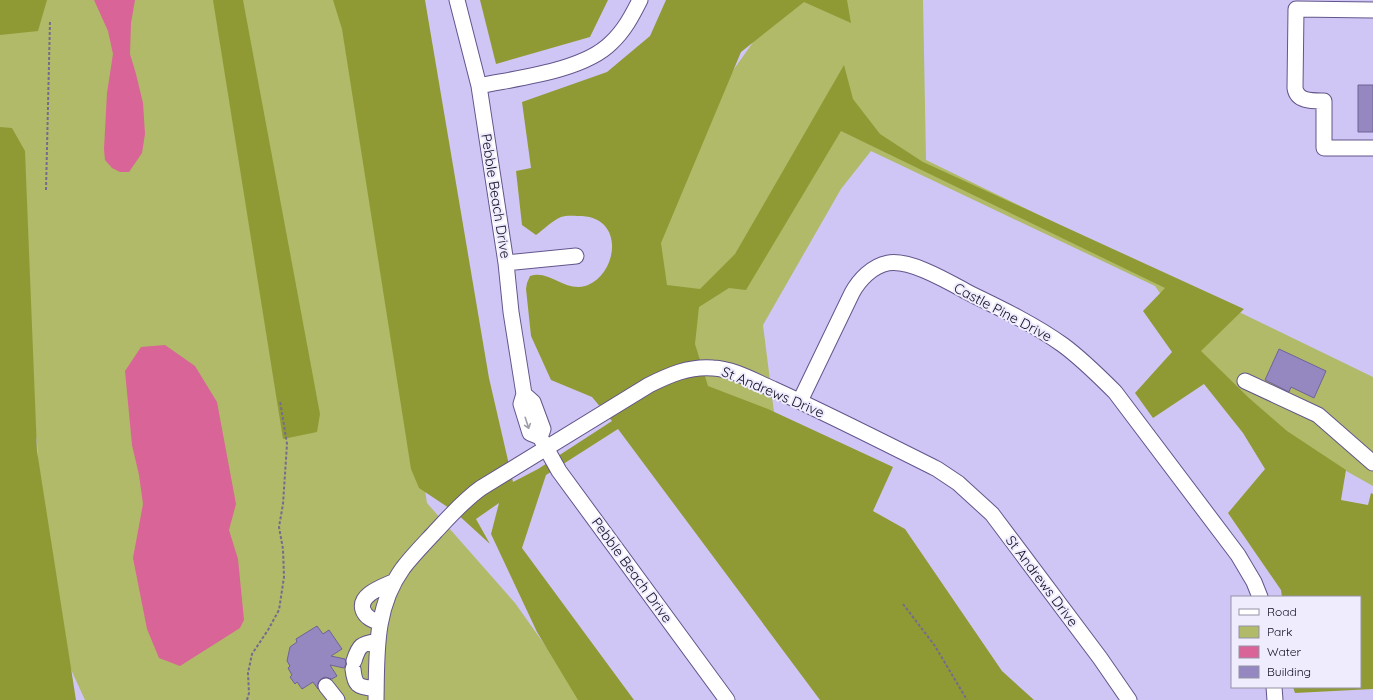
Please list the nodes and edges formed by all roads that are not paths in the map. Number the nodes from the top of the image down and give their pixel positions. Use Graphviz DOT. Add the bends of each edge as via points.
graph roads {
  1 [pos="457,0"];
  2 [pos="640,0"];
  3 [pos="1373,10"];
  4 [pos="479,86"];
  5 [pos="1373,148"];
  6 [pos="576,256"];
  7 [pos="506,263"];
  8 [pos="1245,381"];
  9 [pos="800,401"];
  10 [pos="543,442"];
  11 [pos="1373,463"];
  12 [pos="396,581"];
  13 [pos="1260,596"];
  14 [pos="380,622"];
  15 [pos="377,641"];
  16 [pos="326,686"];
  17 [pos="1274,688"];
  18 [pos="376,694"];
  19 [pos="337,700"];
  20 [pos="727,700"];
  21 [pos="1129,700"];
  22 [pos="1275,700"];
  1 -- 4 [label="street, Pebble Beach Drive"];
  2 -- 4 [label="street" via="633,16 611,44 592,57 568,67"];
  3 -- 5 [label="street" via="1296,9 1295,88 1302,98 1324,102 1324,148"];
  4 -- 7 [label="street, Pebble Beach Drive"];
  6 -- 7 [label="street"];
  7 -- 10 [label="street, Pebble Beach Drive" via="524,394 533,402 541,422"];
  8 -- 11 [label="street" via="1318,415"];
  9 -- 10 [label="street, St Andrews Drive" via="732,372 700,368 668,376"];
  9 -- 13 [label="street, Castle Pine Drive" via="857,283 865,275 888,263 899,263 927,271 1034,325 1065,346 1116,392 1217,525 1246,568"];
  9 -- 21 [label="street, St Andrews Drive" via="937,469 975,498 992,514"];
  10 -- 12 [label="street, St Andrews Drive" via="470,496 414,555"];
  10 -- 20 [label="street, Pebble Beach Drive" via="559,471"];
  12 -- 14 [label="street, St Andrews Drive"];
  12 -- 14 [label="street" via="373,592 364,600 365,613"];
  14 -- 15 [label="street, St Andrews Drive"];
  15 -- 18 [label="street, St Andrews Drive"];
  15 -- 18 [label="street" via="359,646 354,665 354,681"];
  16 -- 19 [label="street"];
  17 -- 22 [label="street"];
}
